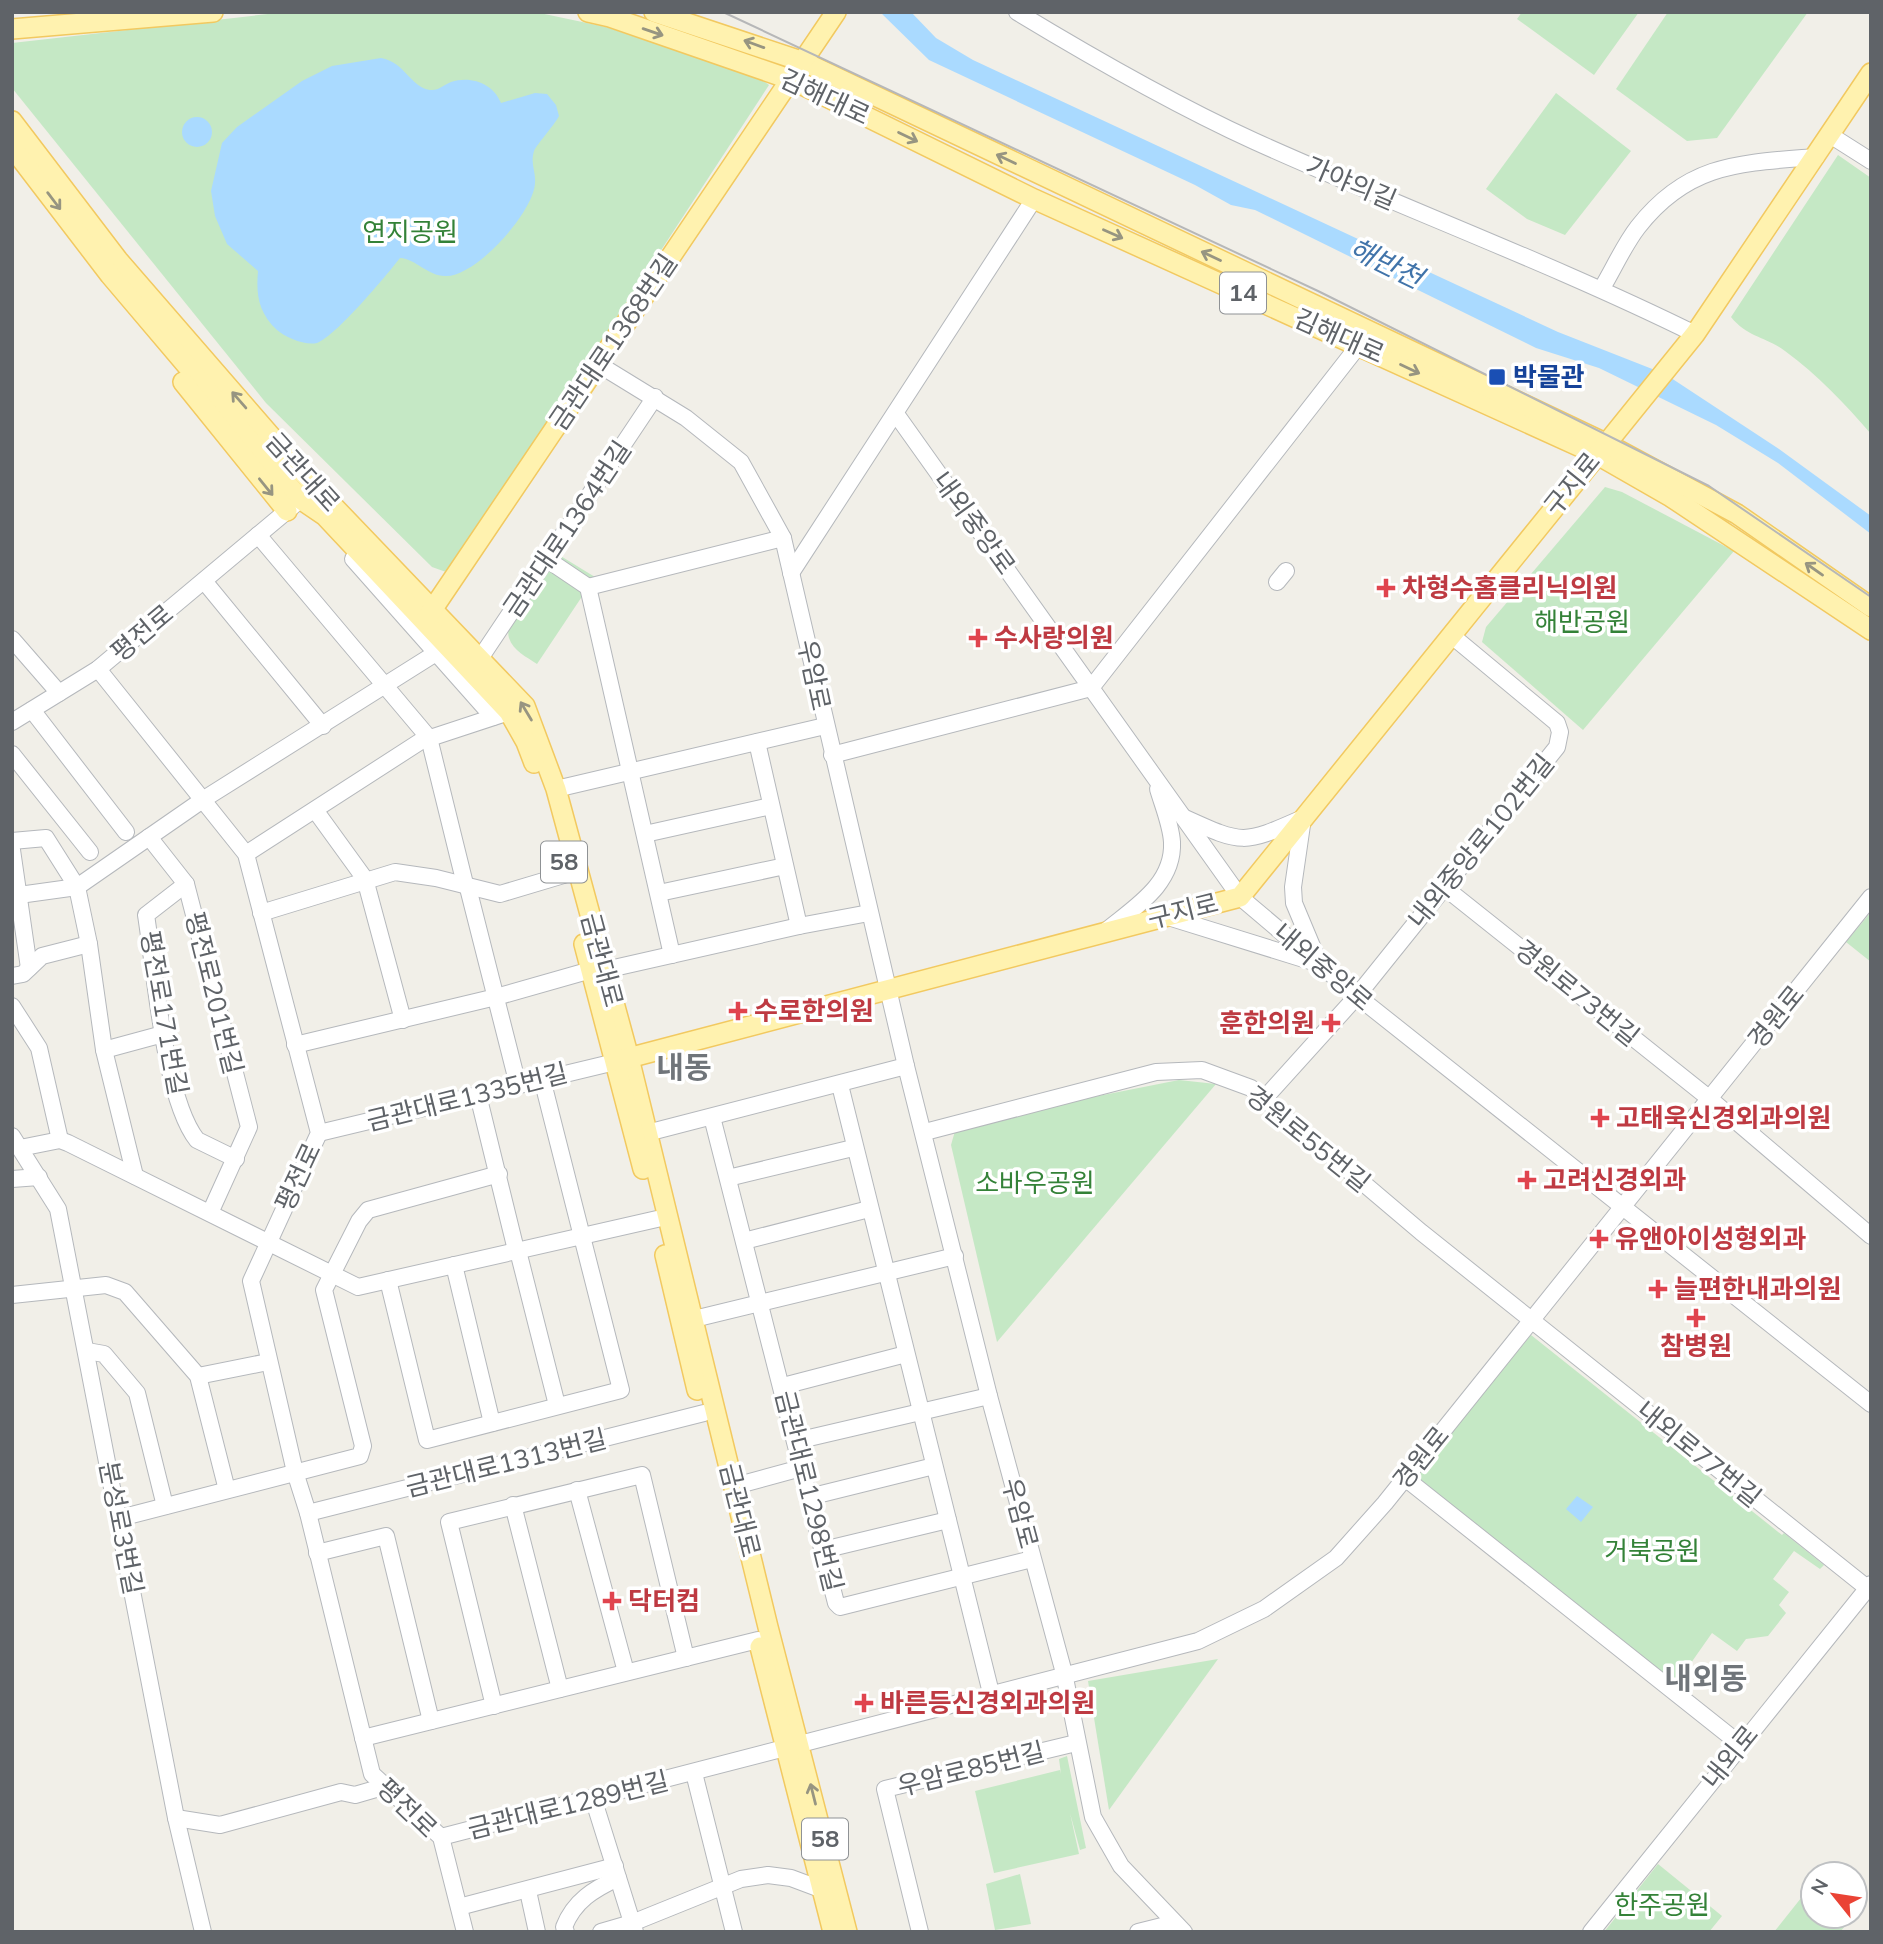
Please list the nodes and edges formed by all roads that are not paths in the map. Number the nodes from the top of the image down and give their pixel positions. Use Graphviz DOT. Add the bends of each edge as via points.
graph roads {
  1 [pos="213,12"];
  2 [pos="587,12"];
  3 [pos="654,12"];
  4 [pos="1017,12"];
  5 [pos="831,20"];
  6 [pos="12,29"];
  7 [pos="804,62"];
  8 [pos="1871,73"];
  9 [pos="792,80"];
  10 [pos="12,121"];
  11 [pos="1830,135"];
  12 [pos="12,147"];
  13 [pos="1816,157"];
  14 [pos="1871,161"];
  15 [pos="1034,199"];
  16 [pos="1602,288"];
  17 [pos="1695,334"];
  18 [pos="1359,345"];
  19 [pos="598,363"];
  20 [pos="655,397"];
  21 [pos="896,414"];
  22 [pos="1600,449"];
  23 [pos="301,499"];
  24 [pos="258,535"];
  25 [pos="783,538"];
  26 [pos="548,560"];
  27 [pos="791,573"];
  28 [pos="204,581"];
  29 [pos="587,587"];
  30 [pos="1871,607"];
  31 [pos="428,616"];
  32 [pos="1871,630"];
  33 [pos="1451,635"];
  34 [pos="12,639"];
  35 [pos="436,653"];
  36 [pos="479,660"];
  37 [pos="98,669"];
  38 [pos="384,687"];
  39 [pos="1091,688"];
  40 [pos="59,693"];
  41 [pos="21,712"];
  42 [pos="501,715"];
  43 [pos="323,726"];
  44 [pos="825,726"];
  45 [pos="429,738"];
  46 [pos="757,742"];
  47 [pos="12,754"];
  48 [pos="832,755"];
  49 [pos="631,771"];
  50 [pos="1155,777"];
  51 [pos="556,789"];
  52 [pos="204,799"];
  53 [pos="771,806"];
  54 [pos="315,810"];
  55 [pos="1184,817"];
  56 [pos="1303,818"];
  57 [pos="126,832"];
  58 [pos="646,834"];
  59 [pos="149,837"];
  60 [pos="12,841"];
  61 [pos="12,850"];
  62 [pos="90,852"];
  63 [pos="246,854"];
  64 [pos="785,866"];
  65 [pos="567,874"];
  66 [pos="365,878"];
  67 [pos="186,884"];
  68 [pos="466,886"];
  69 [pos="77,887"];
  70 [pos="1444,887"];
  71 [pos="659,893"];
  72 [pos="15,896"];
  73 [pos="1240,897"];
  74 [pos="1871,897"];
  75 [pos="261,913"];
  76 [pos="869,913"];
  77 [pos="1165,916"];
  78 [pos="799,926"];
  79 [pos="1107,930"];
  80 [pos="89,944"];
  81 [pos="672,955"];
  82 [pos="1319,963"];
  83 [pos="29,968"];
  84 [pos="598,970"];
  85 [pos="12,976"];
  86 [pos="887,990"];
  87 [pos="1357,996"];
  88 [pos="496,997"];
  89 [pos="12,1006"];
  90 [pos="403,1020"];
  91 [pos="163,1034"];
  92 [pos="295,1045"];
  93 [pos="104,1050"];
  94 [pos="622,1060"];
  95 [pos="906,1066"];
  96 [pos="542,1079"];
  97 [pos="518,1085"];
  98 [pos="840,1085"];
  99 [pos="478,1095"];
  100 [pos="1264,1099"];
  101 [pos="1710,1099"];
  102 [pos="712,1117"];
  103 [pos="925,1132"];
  104 [pos="319,1133"];
  105 [pos="647,1133"];
  106 [pos="60,1140"];
  107 [pos="16,1142"];
  108 [pos="853,1148"];
  109 [pos="236,1159"];
  110 [pos="499,1174"];
  111 [pos="135,1176"];
  112 [pos="39,1177"];
  113 [pos="728,1178"];
  114 [pos="12,1179"];
  115 [pos="1623,1207"];
  116 [pos="869,1209"];
  117 [pos="210,1213"];
  118 [pos="657,1219"];
  119 [pos="1871,1236"];
  120 [pos="582,1238"];
  121 [pos="744,1241"];
  122 [pos="268,1242"];
  123 [pos="517,1251"];
  124 [pos="955,1256"];
  125 [pos="454,1265"];
  126 [pos="885,1271"];
  127 [pos="332,1274"];
  128 [pos="388,1280"];
  129 [pos="74,1289"];
  130 [pos="12,1295"];
  131 [pos="760,1304"];
  132 [pos="694,1320"];
  133 [pos="1531,1320"];
  134 [pos="87,1351"];
  135 [pos="906,1354"];
  136 [pos="268,1362"];
  137 [pos="198,1376"];
  138 [pos="783,1386"];
  139 [pos="989,1396"];
  140 [pos="1871,1404"];
  141 [pos="557,1405"];
  142 [pos="921,1410"];
  143 [pos="704,1413"];
  144 [pos="492,1423"];
  145 [pos="796,1441"];
  146 [pos="934,1466"];
  147 [pos="801,1468"];
  148 [pos="295,1472"];
  149 [pos="1405,1478"];
  150 [pos="735,1486"];
  151 [pos="227,1490"];
  152 [pos="577,1490"];
  153 [pos="808,1497"];
  154 [pos="513,1505"];
  155 [pos="165,1506"];
  156 [pos="308,1513"];
  157 [pos="120,1518"];
  158 [pos="947,1520"];
  159 [pos="823,1550"];
  160 [pos="317,1553"];
  161 [pos="1032,1559"];
  162 [pos="962,1577"];
  163 [pos="1869,1588"];
  164 [pos="758,1640"];
  165 [pos="686,1658"];
  166 [pos="625,1672"];
  167 [pos="1064,1674"];
  168 [pos="560,1689"];
  169 [pos="991,1693"];
  170 [pos="494,1706"];
  171 [pos="431,1721"];
  172 [pos="363,1738"];
  173 [pos="1076,1743"];
  174 [pos="1741,1745"];
  175 [pos="793,1748"];
  176 [pos="694,1773"];
  177 [pos="386,1786"];
  178 [pos="593,1798"];
  179 [pos="176,1818"];
  180 [pos="441,1837"];
  181 [pos="616,1872"];
  182 [pos="722,1888"];
  183 [pos="823,1890"];
  184 [pos="528,1891"];
  185 [pos="459,1907"];
  186 [pos="634,1927"];
  187 [pos="1179,1927"];
  188 [pos="203,1932"];
  189 [pos="465,1932"];
  190 [pos="537,1932"];
  191 [pos="566,1932"];
  192 [pos="601,1932"];
  193 [pos="734,1932"];
  194 [pos="833,1932"];
  195 [pos="847,1932"];
  196 [pos="920,1932"];
  197 [pos="1138,1932"];
  198 [pos="1591,1932"];
  1 -- 6 [label="main road"];
  2 -- 9 [label="main road, 김해대로 / 14, one-way"];
  7 -- 3 [label="main road, 김해대로, one-way"];
  4 -- 16 [label="street, 가야의길" via="1251,139"];
  5 -- 7 [label="main road, 금관대로1368번길"];
  7 -- 9 [label="main road, 금관대로1368번길"];
  22 -- 7 [label="main road, 김해대로, one-way"];
  8 -- 11 [label="main road"];
  9 -- 15 [label="main road, 김해대로 / 14, one-way"];
  9 -- 19 [label="main road, 금관대로1368번길"];
  23 -- 10 [label="main road, 금관대로, one-way"];
  11 -- 13 [label="main road"];
  11 -- 14 [label="street"];
  12 -- 23 [label="main road, 금관대로 / 58, one-way" via="173,351"];
  13 -- 16 [label="street" via="1718,169 1689,180 1668,193 1636,229"];
  13 -- 17 [label="main road"];
  15 -- 18 [label="main road, 김해대로 / 14, one-way"];
  15 -- 21 [label="street"];
  16 -- 17 [label="street, 가야의길"];
  17 -- 22 [label="main road, 구지로"];
  18 -- 22 [label="main road, 김해대로 / 14, one-way"];
  18 -- 39 [label="street"];
  19 -- 20 [label="street, 우암로"];
  19 -- 31 [label="main road, 금관대로1368번길"];
  20 -- 25 [label="street, 우암로" via="741,462"];
  20 -- 26 [label="street, 금관대로1364번길"];
  21 -- 27 [label="street"];
  21 -- 39 [label="street, 내외중앙로"];
  30 -- 22 [label="main road, 김해대로, one-way" via="1737,514"];
  22 -- 32 [label="main road, 김해대로 / 14"];
  22 -- 33 [label="main road, 구지로"];
  23 -- 24 [label="street, 평전로"];
  23 -- 31 [label="main road, 금관대로 / 58" via="325,516"];
  23 -- 35 [label="street"];
  24 -- 28 [label="street, 평전로"];
  24 -- 38 [label="street"];
  25 -- 27 [label="street, 우암로"];
  25 -- 29 [label="street"];
  26 -- 29 [label="street"];
  26 -- 36 [label="street, 금관대로1364번길"];
  27 -- 44 [label="street, 우암로"];
  28 -- 37 [label="street, 평전로"];
  28 -- 43 [label="street"];
  29 -- 49 [label="street"];
  31 -- 36 [label="main road, 금관대로"];
  31 -- 42 [label="main road, 금관대로 / 58"];
  33 -- 56 [label="main road, 구지로"];
  33 -- 70 [label="street, 내외중앙로102번길" via="1550,716 1560,732 1557,747"];
  34 -- 40 [label="street"];
  35 -- 38 [label="street"];
  35 -- 42 [label="street"];
  51 -- 36 [label="main road, 금관대로, one-way" via="525,706"];
  37 -- 40 [label="street"];
  37 -- 52 [label="street, 평전로"];
  38 -- 43 [label="street"];
  38 -- 45 [label="street"];
  39 -- 48 [label="street"];
  39 -- 50 [label="street, 내외중앙로"];
  40 -- 41 [label="street"];
  41 -- 57 [label="street"];
  42 -- 45 [label="street"];
  42 -- 65 [label="main road, 금관대로 / 58" via="526,742"];
  43 -- 52 [label="street"];
  44 -- 46 [label="street"];
  44 -- 48 [label="street, 우암로"];
  45 -- 54 [label="street"];
  45 -- 68 [label="street"];
  46 -- 49 [label="street"];
  46 -- 53 [label="street"];
  47 -- 62 [label="street"];
  48 -- 76 [label="street, 우암로"];
  49 -- 51 [label="street"];
  49 -- 58 [label="street"];
  50 -- 55 [label="street, 내외중앙로"];
  50 -- 79 [label="street" via="1172,839 1168,866 1156,890"];
  51 -- 84 [label="main road, 금관대로"];
  52 -- 59 [label="street"];
  52 -- 63 [label="street, 평전로"];
  53 -- 58 [label="street"];
  53 -- 64 [label="street"];
  54 -- 63 [label="street"];
  54 -- 66 [label="street"];
  55 -- 56 [label="street" via="1220,834 1256,839"];
  55 -- 73 [label="street, 내외중앙로"];
  56 -- 73 [label="main road, 구지로"];
  56 -- 82 [label="street" via="1294,903"];
  58 -- 71 [label="street"];
  59 -- 67 [label="street, 평전로201번길"];
  59 -- 69 [label="street"];
  60 -- 69 [label="street" via="46,838"];
  61 -- 72 [label="street"];
  63 -- 75 [label="street, 평전로"];
  64 -- 71 [label="street"];
  64 -- 78 [label="street"];
  65 -- 68 [label="street" via="500,894"];
  65 -- 84 [label="main road, 금관대로 / 58"];
  66 -- 68 [label="street" via="395,872"];
  66 -- 75 [label="street"];
  66 -- 90 [label="street"];
  67 -- 91 [label="street, 평전로171번길" via="146,915"];
  67 -- 109 [label="street, 평전로201번길" via="249,1127"];
  68 -- 88 [label="street"];
  69 -- 72 [label="street"];
  69 -- 80 [label="street"];
  70 -- 87 [label="street, 내외중앙로102번길"];
  70 -- 101 [label="street, 경원로73번길"];
  71 -- 81 [label="street"];
  72 -- 83 [label="street"];
  73 -- 77 [label="main road, 구지로"];
  73 -- 82 [label="street, 내외중앙로"];
  74 -- 101 [label="street, 경원로"];
  75 -- 92 [label="street, 평전로"];
  76 -- 78 [label="street"];
  76 -- 86 [label="street, 우암로"];
  77 -- 79 [label="main road, 구지로"];
  77 -- 82 [label="street"];
  78 -- 81 [label="street"];
  79 -- 86 [label="main road, 구지로"];
  80 -- 83 [label="street" via="42,956"];
  80 -- 93 [label="street"];
  81 -- 84 [label="street"];
  82 -- 87 [label="street, 내외중앙로"];
  83 -- 85 [label="street"];
  84 -- 88 [label="street"];
  84 -- 94 [label="main road, 금관대로 / 58"];
  86 -- 94 [label="main road, 구지로"];
  86 -- 95 [label="street, 우암로"];
  87 -- 100 [label="street, 내외중앙로102번길"];
  87 -- 115 [label="street, 내외중앙로"];
  88 -- 90 [label="street"];
  88 -- 97 [label="street"];
  89 -- 106 [label="street" via="39,1048"];
  90 -- 92 [label="street"];
  91 -- 93 [label="street"];
  91 -- 109 [label="street, 평전로171번길" via="185,1121 193,1135"];
  92 -- 104 [label="street, 평전로"];
  93 -- 111 [label="street"];
  94 -- 96 [label="street, 금관대로1335번길"];
  94 -- 105 [label="main road, 금관대로"];
  94 -- 118 [label="main road, 금관대로 / 58"];
  95 -- 98 [label="street"];
  95 -- 103 [label="street, 우암로"];
  96 -- 97 [label="street, 금관대로1335번길"];
  96 -- 120 [label="street"];
  97 -- 99 [label="street, 금관대로1335번길"];
  98 -- 102 [label="street"];
  98 -- 108 [label="street"];
  99 -- 104 [label="street, 금관대로1335번길"];
  99 -- 110 [label="street"];
  100 -- 103 [label="street, 경원로55번길" via="1251,1088 1202,1070 1156,1072"];
  100 -- 133 [label="street, 경원로55번길"];
  101 -- 115 [label="street, 경원로"];
  101 -- 119 [label="street, 경원로73번길"];
  102 -- 105 [label="street"];
  102 -- 113 [label="street, 금관대로1298번길"];
  103 -- 124 [label="street, 우암로"];
  104 -- 122 [label="street, 평전로"];
  105 -- 132 [label="main road, 금관대로"];
  106 -- 107 [label="street"];
  106 -- 111 [label="street"];
  107 -- 112 [label="street, 분성로3번길"];
  108 -- 113 [label="street"];
  108 -- 116 [label="street"];
  109 -- 117 [label="street"];
  110 -- 123 [label="street"];
  110 -- 127 [label="street" via="368,1210"];
  111 -- 117 [label="street"];
  112 -- 114 [label="street"];
  112 -- 129 [label="street, 분성로3번길" via="58,1209"];
  113 -- 121 [label="street, 금관대로1298번길"];
  115 -- 133 [label="street, 경원로"];
  115 -- 140 [label="street, 내외중앙로"];
  116 -- 121 [label="street"];
  116 -- 126 [label="street"];
  117 -- 122 [label="street"];
  118 -- 120 [label="street"];
  118 -- 143 [label="main road, 금관대로 / 58"];
  120 -- 123 [label="street"];
  120 -- 141 [label="street, 금관대로1313번길" via="621,1390"];
  121 -- 131 [label="street, 금관대로1298번길"];
  122 -- 127 [label="street"];
  122 -- 136 [label="street, 평전로" via="251,1281"];
  123 -- 125 [label="street"];
  123 -- 141 [label="street"];
  124 -- 126 [label="street"];
  124 -- 139 [label="street, 우암로"];
  125 -- 128 [label="street"];
  125 -- 144 [label="street"];
  126 -- 131 [label="street"];
  126 -- 135 [label="street"];
  127 -- 128 [label="street" via="358,1287"];
  127 -- 148 [label="street" via="324,1290 364,1452 356,1458"];
  128 -- 144 [label="street, 금관대로1313번길" via="427,1440"];
  129 -- 130 [label="street"];
  129 -- 134 [label="street, 분성로3번길"];
  129 -- 137 [label="street" via="106,1285 125,1292"];
  131 -- 132 [label="street"];
  131 -- 138 [label="street, 금관대로1298번길"];
  132 -- 150 [label="main road, 금관대로"];
  133 -- 149 [label="street, 경원로"];
  133 -- 163 [label="street, 내외로77번길"];
  134 -- 155 [label="street" via="104,1354 137,1393"];
  134 -- 157 [label="street, 분성로3번길"];
  135 -- 138 [label="street"];
  135 -- 142 [label="street"];
  136 -- 137 [label="street"];
  136 -- 148 [label="street, 평전로"];
  137 -- 151 [label="street"];
  138 -- 145 [label="street, 금관대로1298번길"];
  139 -- 142 [label="street"];
  139 -- 161 [label="street, 우암로"];
  141 -- 144 [label="street, 금관대로1313번길"];
  142 -- 145 [label="street"];
  142 -- 146 [label="street"];
  143 -- 156 [label="street, 금관대로1313번길"];
  143 -- 164 [label="main road, 금관대로 / 58"];
  145 -- 147 [label="street, 금관대로1298번길"];
  146 -- 153 [label="street"];
  146 -- 158 [label="street"];
  147 -- 150 [label="street"];
  147 -- 153 [label="street, 금관대로1298번길"];
  148 -- 151 [label="street"];
  148 -- 156 [label="street, 평전로"];
  149 -- 167 [label="street, 경원로" via="1336,1558 1264,1609 1198,1641"];
  149 -- 174 [label="street"];
  150 -- 175 [label="main road, 금관대로"];
  151 -- 155 [label="street"];
  152 -- 154 [label="street, 금관대로1313번길"];
  152 -- 165 [label="street, 금관대로1313번길" via="642,1475"];
  152 -- 166 [label="street"];
  153 -- 159 [label="street, 금관대로1298번길"];
  154 -- 168 [label="street"];
  154 -- 170 [label="street, 금관대로1313번길" via="449,1522"];
  155 -- 157 [label="street"];
  156 -- 160 [label="street, 평전로"];
  157 -- 179 [label="street, 분성로3번길"];
  158 -- 159 [label="street"];
  158 -- 162 [label="street"];
  159 -- 162 [label="street, 금관대로1298번길" via="840,1607"];
  160 -- 171 [label="street" via="386,1536"];
  160 -- 172 [label="street, 평전로"];
  161 -- 162 [label="street, 금관대로1298번길"];
  161 -- 167 [label="street, 우암로"];
  162 -- 169 [label="street"];
  163 -- 174 [label="street, 내외로"];
  164 -- 165 [label="street"];
  164 -- 175 [label="main road, 금관대로 / 58"];
  165 -- 166 [label="street"];
  166 -- 168 [label="street"];
  167 -- 169 [label="street, 경원로"];
  167 -- 173 [label="street, 우암로"];
  168 -- 170 [label="street"];
  169 -- 175 [label="street, 경원로"];
  170 -- 171 [label="street"];
  171 -- 172 [label="street"];
  172 -- 177 [label="street, 평전로" via="372,1774"];
  173 -- 187 [label="street, 우암로" via="1093,1817 1121,1866"];
  173 -- 196 [label="street, 우암로85번길" via="885,1789"];
  174 -- 198 [label="street, 내외로"];
  175 -- 176 [label="street, 금관대로1289번길"];
  175 -- 183 [label="main road, 금관대로 / 58"];
  195 -- 175 [label="main road, 금관대로 / 58, one-way"];
  176 -- 178 [label="street, 금관대로1289번길"];
  176 -- 182 [label="street, 금관대로1289번길"];
  177 -- 179 [label="street" via="355,1795 341,1792 220,1825"];
  177 -- 180 [label="street, 평전로"];
  178 -- 180 [label="street, 금관대로1289번길"];
  178 -- 181 [label="street"];
  179 -- 188 [label="street, 분성로3번길"];
  180 -- 185 [label="street, 평전로"];
  181 -- 184 [label="street"];
  181 -- 186 [label="street"];
  181 -- 191 [label="street" via="570,1912"];
  182 -- 183 [label="street" via="768,1875"];
  182 -- 186 [label="street"];
  182 -- 193 [label="street, 금관대로1289번길"];
  183 -- 194 [label="main road, 금관대로 / 58"];
  184 -- 185 [label="street"];
  184 -- 190 [label="street"];
  185 -- 189 [label="street, 평전로"];
  186 -- 192 [label="street"];
  187 -- 197 [label="street"];
}
